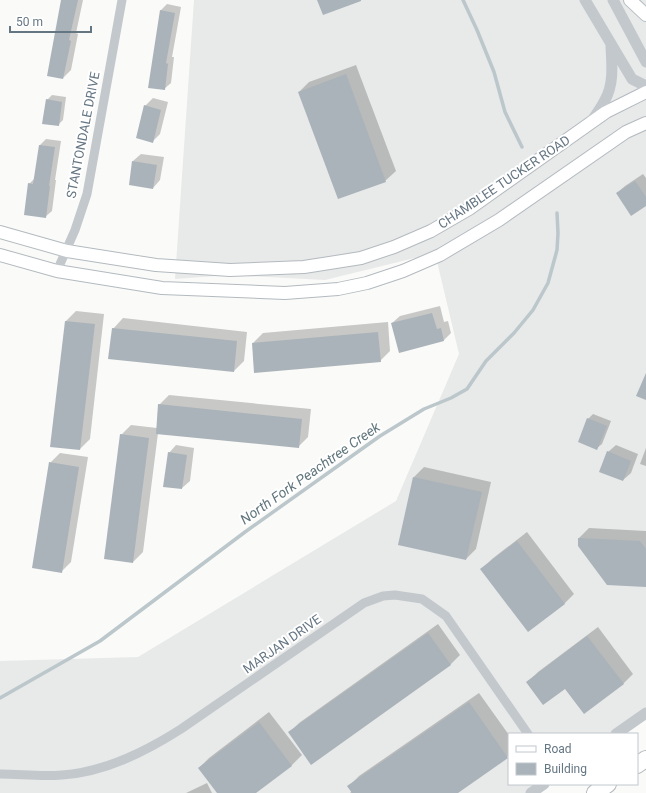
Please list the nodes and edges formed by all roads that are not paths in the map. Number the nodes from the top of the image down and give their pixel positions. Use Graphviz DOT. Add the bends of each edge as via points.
graph roads {
  1 [pos="122,0"];
  2 [pos="585,0"];
  3 [pos="613,0"];
  4 [pos="630,0"];
  5 [pos="646,15"];
  6 [pos="611,44"];
  7 [pos="646,62"];
  8 [pos="646,86"];
  9 [pos="646,92"];
  10 [pos="590,123"];
  11 [pos="646,124"];
  12 [pos="0,232"];
  13 [pos="67,251"];
  14 [pos="0,255"];
  15 [pos="57,271"];
  16 [pos="646,713"];
  17 [pos="527,733"];
  18 [pos="617,733"];
  19 [pos="0,774"];
  20 [pos="543,785"];
  21 [pos="607,785"];
  22 [pos="531,793"];
  23 [pos="595,793"];
  1 -- 13 [label="street, STANTONDALE DRIVE" via="87,194"];
  2 -- 6 [label="street"];
  3 -- 7 [label="street"];
  4 -- 5 [label="main road"];
  6 -- 8 [label="street" via="632,79"];
  6 -- 10 [label="street" via="610,86 606,100"];
  9 -- 10 [label="main road, CHAMBLEE TUCKER ROAD"];
  10 -- 13 [label="main road, CHAMBLEE TUCKER ROAD" via="469,209 431,231 360,258 304,267 230,270 156,265"];
  11 -- 15 [label="main road, CHAMBLEE TUCKER ROAD" via="626,132 499,220 440,255 367,283 338,289 285,293 162,288"];
  12 -- 13 [label="main road, CHAMBLEE TUCKER ROAD"];
  13 -- 15 [label="street, STANTONDALE DRIVE"];
  14 -- 15 [label="main road, CHAMBLEE TUCKER ROAD"];
  16 -- 18 [label="street"];
  17 -- 19 [label="street, MARJAN DRIVE" via="446,616 422,599 382,596 364,603 181,730 120,762 92,771 61,775"];
  20 -- 22 [label="street"];
  21 -- 23 [label="highway"];
}
